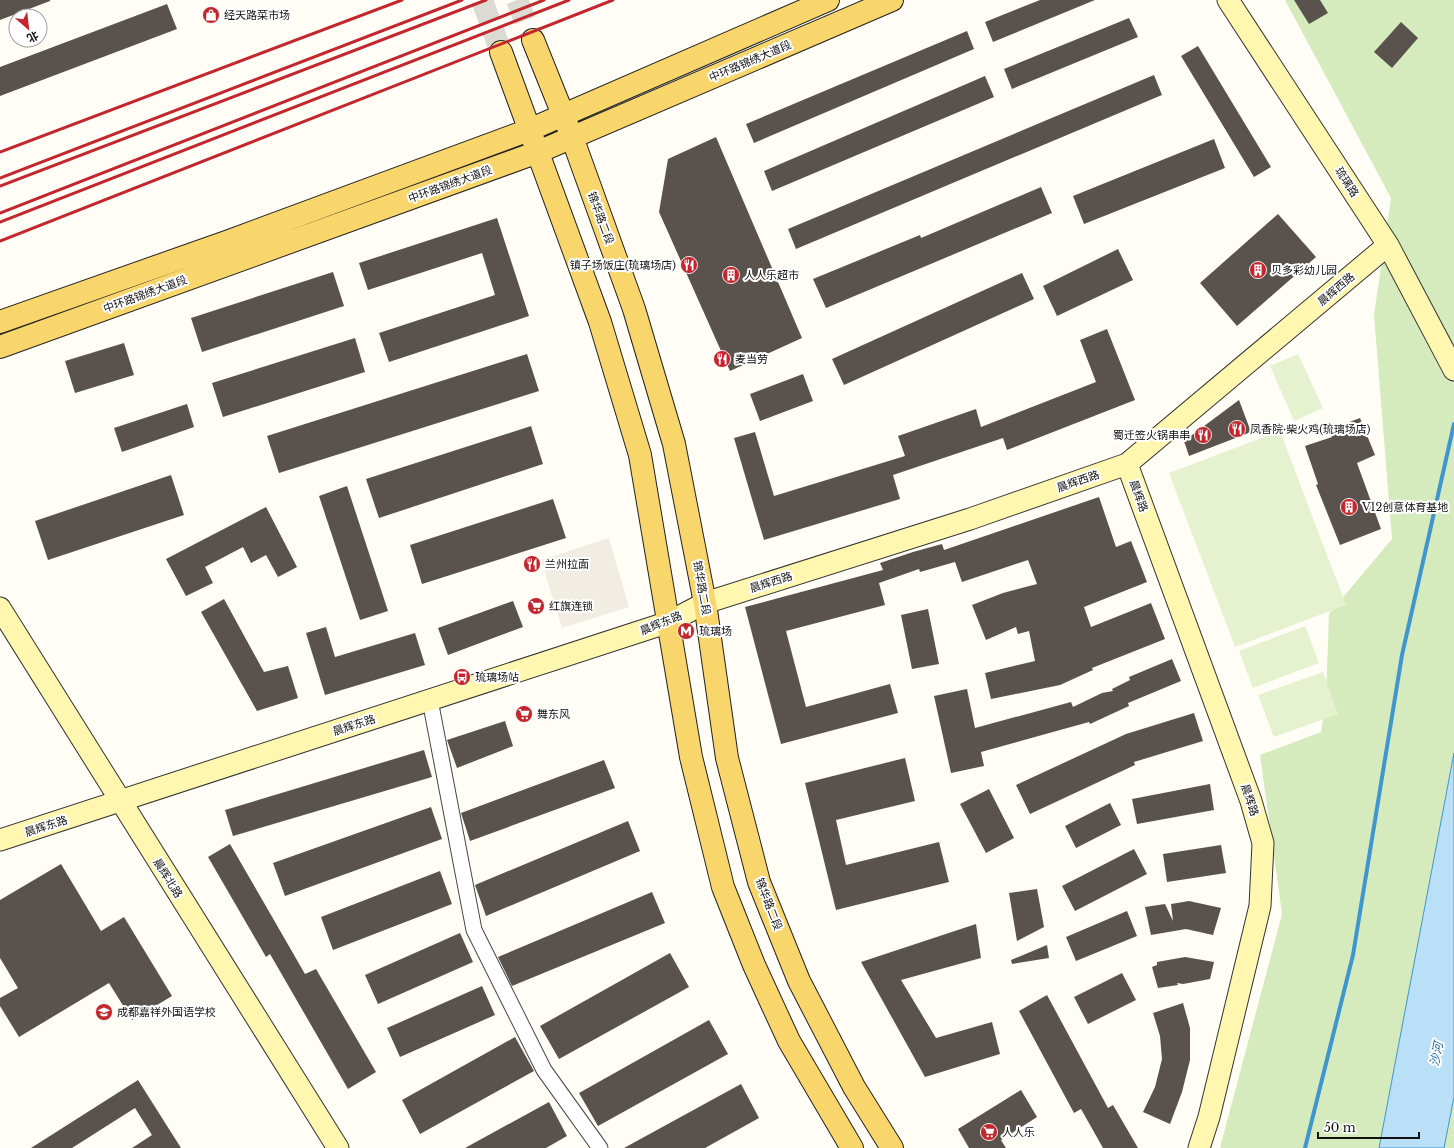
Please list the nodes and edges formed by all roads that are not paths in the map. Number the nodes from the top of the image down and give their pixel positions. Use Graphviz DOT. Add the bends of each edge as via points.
graph roads {
  1 [pos="828,0"];
  2 [pos="892,0"];
  3 [pos="1228,0"];
  4 [pos="533,40"];
  5 [pos="501,52"];
  6 [pos="564,116"];
  7 [pos="529,130"];
  8 [pos="572,136"];
  9 [pos="538,152"];
  10 [pos="1388,245"];
  11 [pos="0,322"];
  12 [pos="0,347"];
  13 [pos="1454,370"];
  14 [pos="1128,464"];
  15 [pos="705,603"];
  16 [pos="0,608"];
  17 [pos="669,622"];
  18 [pos="430,700"];
  19 [pos="120,802"];
  20 [pos="0,840"];
  21 [pos="338,1148"];
  22 [pos="600,1148"];
  23 [pos="852,1148"];
  24 [pos="892,1148"];
  25 [pos="1199,1148"];
  1 -- 6 [label="main road, 中环路锦绣大道段"];
  2 -- 8 [label="main road, 中环路锦绣大道段"];
  3 -- 10 [label="street, 琉璃路"];
  4 -- 6 [label="main road, 锦华路二段"];
  5 -- 7 [label="main road"];
  6 -- 7 [label="main road, 中环路锦绣大道段"];
  6 -- 8 [label="main road, 锦华路二段"];
  7 -- 9 [label="main road"];
  7 -- 11 [label="main road, 中环路锦绣大道段"];
  8 -- 9 [label="main road, 中环路锦绣大道段"];
  8 -- 15 [label="main road, 锦华路二段" via="634,309 674,444"];
  9 -- 12 [label="main road, 中环路锦绣大道段"];
  9 -- 17 [label="main road" via="600,322 640,455"];
  10 -- 13 [label="street, 琉璃路"];
  10 -- 14 [label="street, 晨辉西路"];
  14 -- 15 [label="street, 晨辉西路"];
  14 -- 25 [label="street, 晨辉路" via="1251,801 1263,843 1260,906 1210,1117"];
  15 -- 17 [label="street, 晨辉东路"];
  15 -- 24 [label="main road, 锦华路二段" via="727,758 759,882 799,981 854,1087"];
  16 -- 19 [label="street, 晨辉北路"];
  17 -- 18 [label="street, 晨辉东路"];
  17 -- 23 [label="main road" via="691,757 723,887 754,965 789,1041"];
  18 -- 19 [label="street, 晨辉东路"];
  18 -- 22 [label="street" via="474,930 544,1070"];
  19 -- 20 [label="street, 晨辉东路"];
  19 -- 21 [label="street, 晨辉北路"];
}
